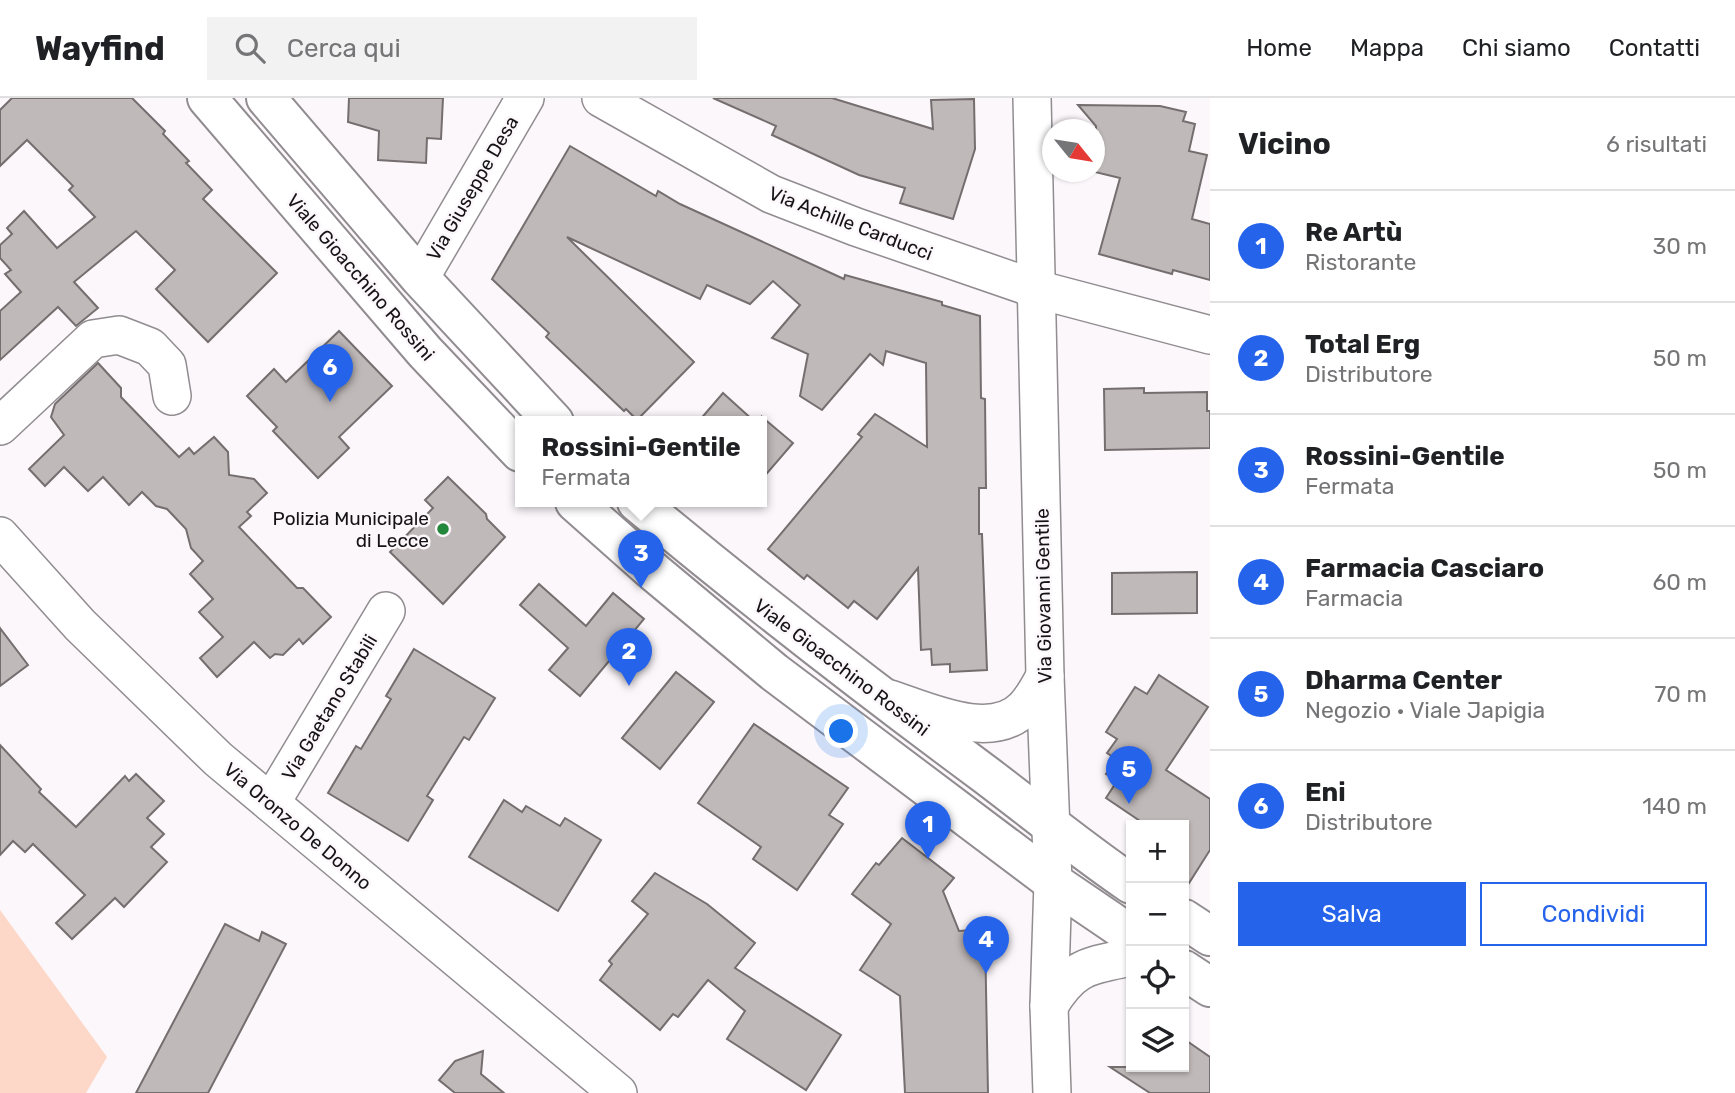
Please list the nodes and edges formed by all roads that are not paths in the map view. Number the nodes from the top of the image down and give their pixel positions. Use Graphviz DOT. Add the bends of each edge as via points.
graph roads {
  1 [pos="207,98"];
  2 [pos="266,98"];
  3 [pos="525,98"];
  4 [pos="601,98"];
  5 [pos="1032,98"];
  6 [pos="420,278"];
  7 [pos="1036,289"];
  8 [pos="1210,335"];
  9 [pos="172,396"];
  10 [pos="548,416"];
  11 [pos="0,426"];
  12 [pos="515,447"];
  13 [pos="581,507"];
  14 [pos="643,507"];
  15 [pos="0,536"];
  16 [pos="386,611"];
  17 [pos="1045,676"];
  18 [pos="879,696"];
  19 [pos="271,803"];
  20 [pos="1051,827"];
  21 [pos="1052,882"];
  22 [pos="1130,883"];
  23 [pos="1189,922"];
  24 [pos="1126,932"];
  25 [pos="1210,936"];
  26 [pos="1126,958"];
  27 [pos="1189,973"];
  28 [pos="1210,987"];
  29 [pos="1049,1006"];
  30 [pos="618,1093"];
  31 [pos="1052,1093"];
  1 -- 12 [label="main road, Viale Gioacchino Rossini" via="425,352"];
  2 -- 6 [label="main road"];
  3 -- 6 [label="street, Via Giuseppe Desa"];
  4 -- 7 [label="street, Via Achille Carducci" via="771,194"];
  5 -- 7 [label="street, Via Giovanni Gentile"];
  6 -- 10 [label="main road"];
  7 -- 8 [label="street, Via Achille Carducci"];
  7 -- 17 [label="street, Via Giovanni Gentile"];
  9 -- 11 [label="street" via="167,365 150,347 119,335 93,339"];
  13 -- 21 [label="main road" via="774,671"];
  14 -- 18 [label="main road, Viale Gioacchino Rossini"];
  15 -- 19 [label="street, Via Oronzo De Donno" via="80,625 218,759"];
  16 -- 19 [label="street, Via Gaetano Stabili"];
  17 -- 18 [label="street" via="1025,708 1001,723 948,718"];
  17 -- 20 [label="street, Via Giovanni Gentile"];
  18 -- 20 [label="main road, Viale Gioacchino Rossini"];
  19 -- 30 [label="street, Via Oronzo De Donno"];
  20 -- 21 [label="street, Via Giovanni Gentile"];
  20 -- 22 [label="main road, Viale Gioacchino Rossini"];
  21 -- 24 [label="main road"];
  21 -- 29 [label="street, Via Giovanni Gentile"];
  23 -- 25 [label="main road"];
  26 -- 29 [label="street" via="1080,970 1062,985"];
  27 -- 28 [label="main road"];
  29 -- 31 [label="street, Via Giovanni Gentile"];
}
